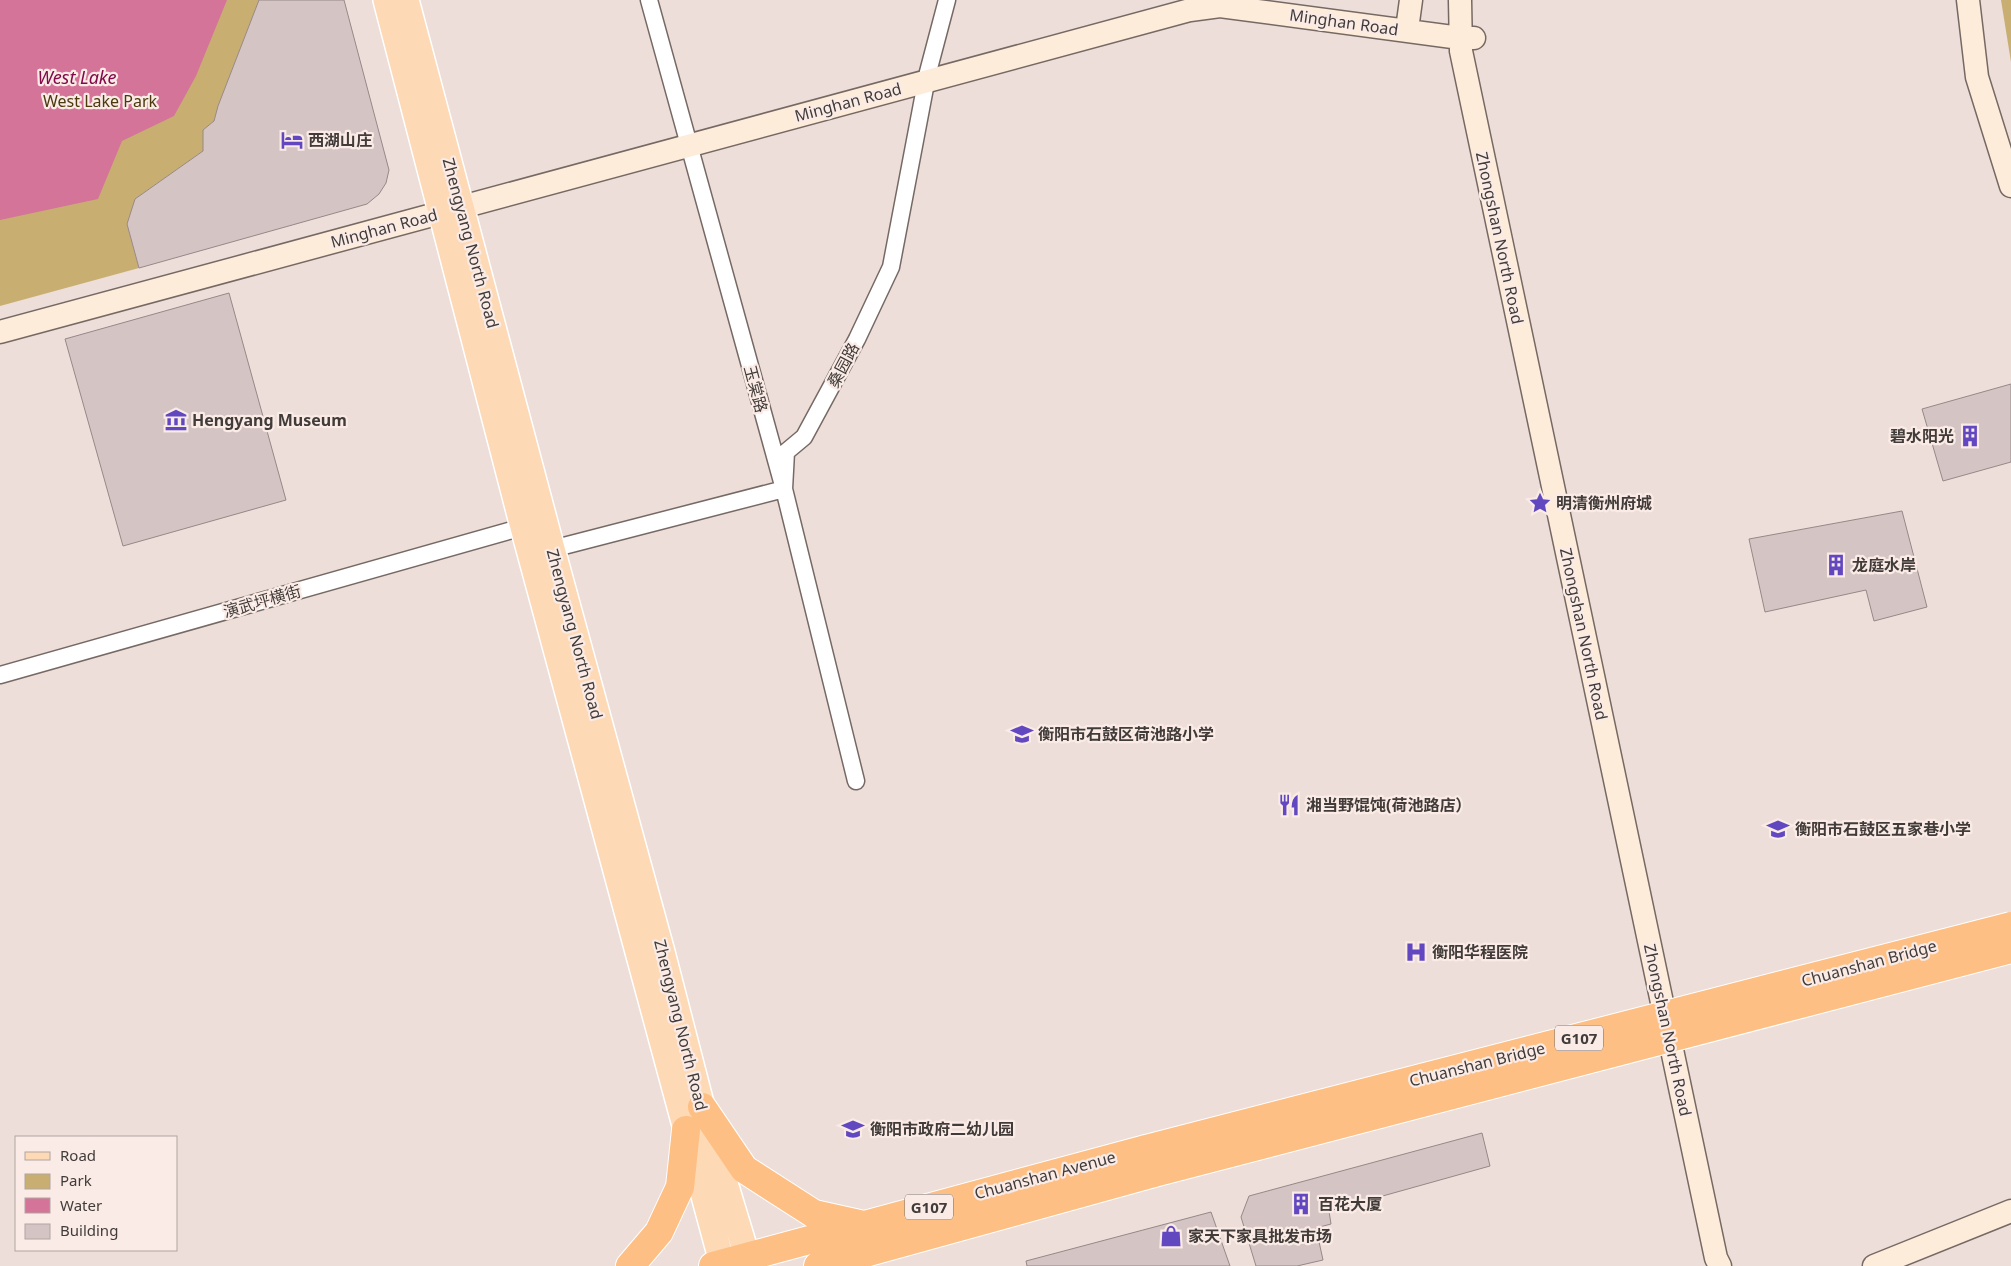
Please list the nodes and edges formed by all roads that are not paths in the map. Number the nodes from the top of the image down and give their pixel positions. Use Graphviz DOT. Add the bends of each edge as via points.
graph roads {
  1 [pos="386,0"];
  2 [pos="406,0"];
  3 [pos="649,0"];
  4 [pos="947,0"];
  5 [pos="1202,0"];
  6 [pos="1242,0"];
  7 [pos="1411,0"];
  8 [pos="1460,0"];
  9 [pos="1473,0"];
  10 [pos="1968,0"];
  11 [pos="1981,0"];
  12 [pos="1408,22"];
  13 [pos="1465,35"];
  14 [pos="927,76"];
  15 [pos="688,142"];
  16 [pos="2011,143"];
  17 [pos="2011,186"];
  18 [pos="451,205"];
  19 [pos="0,323"];
  20 [pos="0,332"];
  21 [pos="784,489"];
  22 [pos="523,528"];
  23 [pos="552,549"];
  24 [pos="0,675"];
  25 [pos="856,781"];
  26 [pos="2011,926"];
  27 [pos="2011,949"];
  28 [pos="702,1107"];
  29 [pos="686,1130"];
  30 [pos="1150,1161"];
  31 [pos="2011,1211"];
  32 [pos="2011,1220"];
  33 [pos="863,1225"];
  34 [pos="852,1260"];
  35 [pos="731,1264"];
  36 [pos="630,1266"];
  37 [pos="818,1266"];
  38 [pos="1720,1266"];
  39 [pos="1733,1266"];
  40 [pos="1874,1266"];
  41 [pos="1900,1266"];
  1 -- 18 [label="main road, Zhengyang North Road"];
  2 -- 18 [label="main road, Zhengyang North Road"];
  3 -- 15 [label="street, 玉棠路"];
  4 -- 14 [label="street, 桑园路"];
  5 -- 14 [label="main road, Minghan Road"];
  6 -- 12 [label="main road, Minghan Road"];
  7 -- 12 [label="main road"];
  8 -- 13 [label="main road, Zhongshan North Road"];
  9 -- 13 [label="main road, Zhongshan North Road"];
  10 -- 17 [label="main road" via="1977,77"];
  11 -- 16 [label="main road" via="1991,76"];
  12 -- 13 [label="main road, Minghan Road"];
  13 -- 14 [label="main road, Minghan Road" via="1220,6 1190,10"];
  13 -- 38 [label="main road, Zhongshan North Road" via="1463,61"];
  13 -- 39 [label="main road, Zhongshan North Road" via="1474,50 1720,1218"];
  14 -- 15 [label="main road, Minghan Road"];
  14 -- 21 [label="street, 桑园路" via="890,267 857,339 804,438 786,452"];
  15 -- 18 [label="main road, Minghan Road"];
  15 -- 21 [label="street, 玉棠路"];
  18 -- 19 [label="main road, Minghan Road"];
  18 -- 20 [label="main road, Minghan Road"];
  18 -- 22 [label="main road, Zhengyang North Road"];
  18 -- 23 [label="main road, Zhengyang North Road"];
  21 -- 23 [label="street"];
  21 -- 25 [label="street, 玉棠路"];
  22 -- 24 [label="street, 演武坪横街"];
  22 -- 29 [label="main road, Zhengyang North Road"];
  23 -- 28 [label="main road, Zhengyang North Road"];
  26 -- 30 [label="highway, Chuanshan Bridge / G107, bridge"];
  27 -- 30 [label="highway, Chuanshan Bridge / G107, bridge"];
  28 -- 33 [label="highway" via="744,1169 814,1214"];
  28 -- 35 [label="main road, Zhengyang North Road"];
  29 -- 35 [label="main road, Zhengyang North Road"];
  29 -- 36 [label="highway" via="680,1187 660,1232"];
  30 -- 33 [label="highway, Chuanshan Avenue / G107"];
  30 -- 34 [label="highway, Chuanshan Avenue / G107"];
  31 -- 40 [label="main road"];
  32 -- 41 [label="main road"];
  33 -- 35 [label="highway, Chuanshan Avenue / G107"];
  34 -- 37 [label="highway, Chuanshan Avenue / G107"];
}
